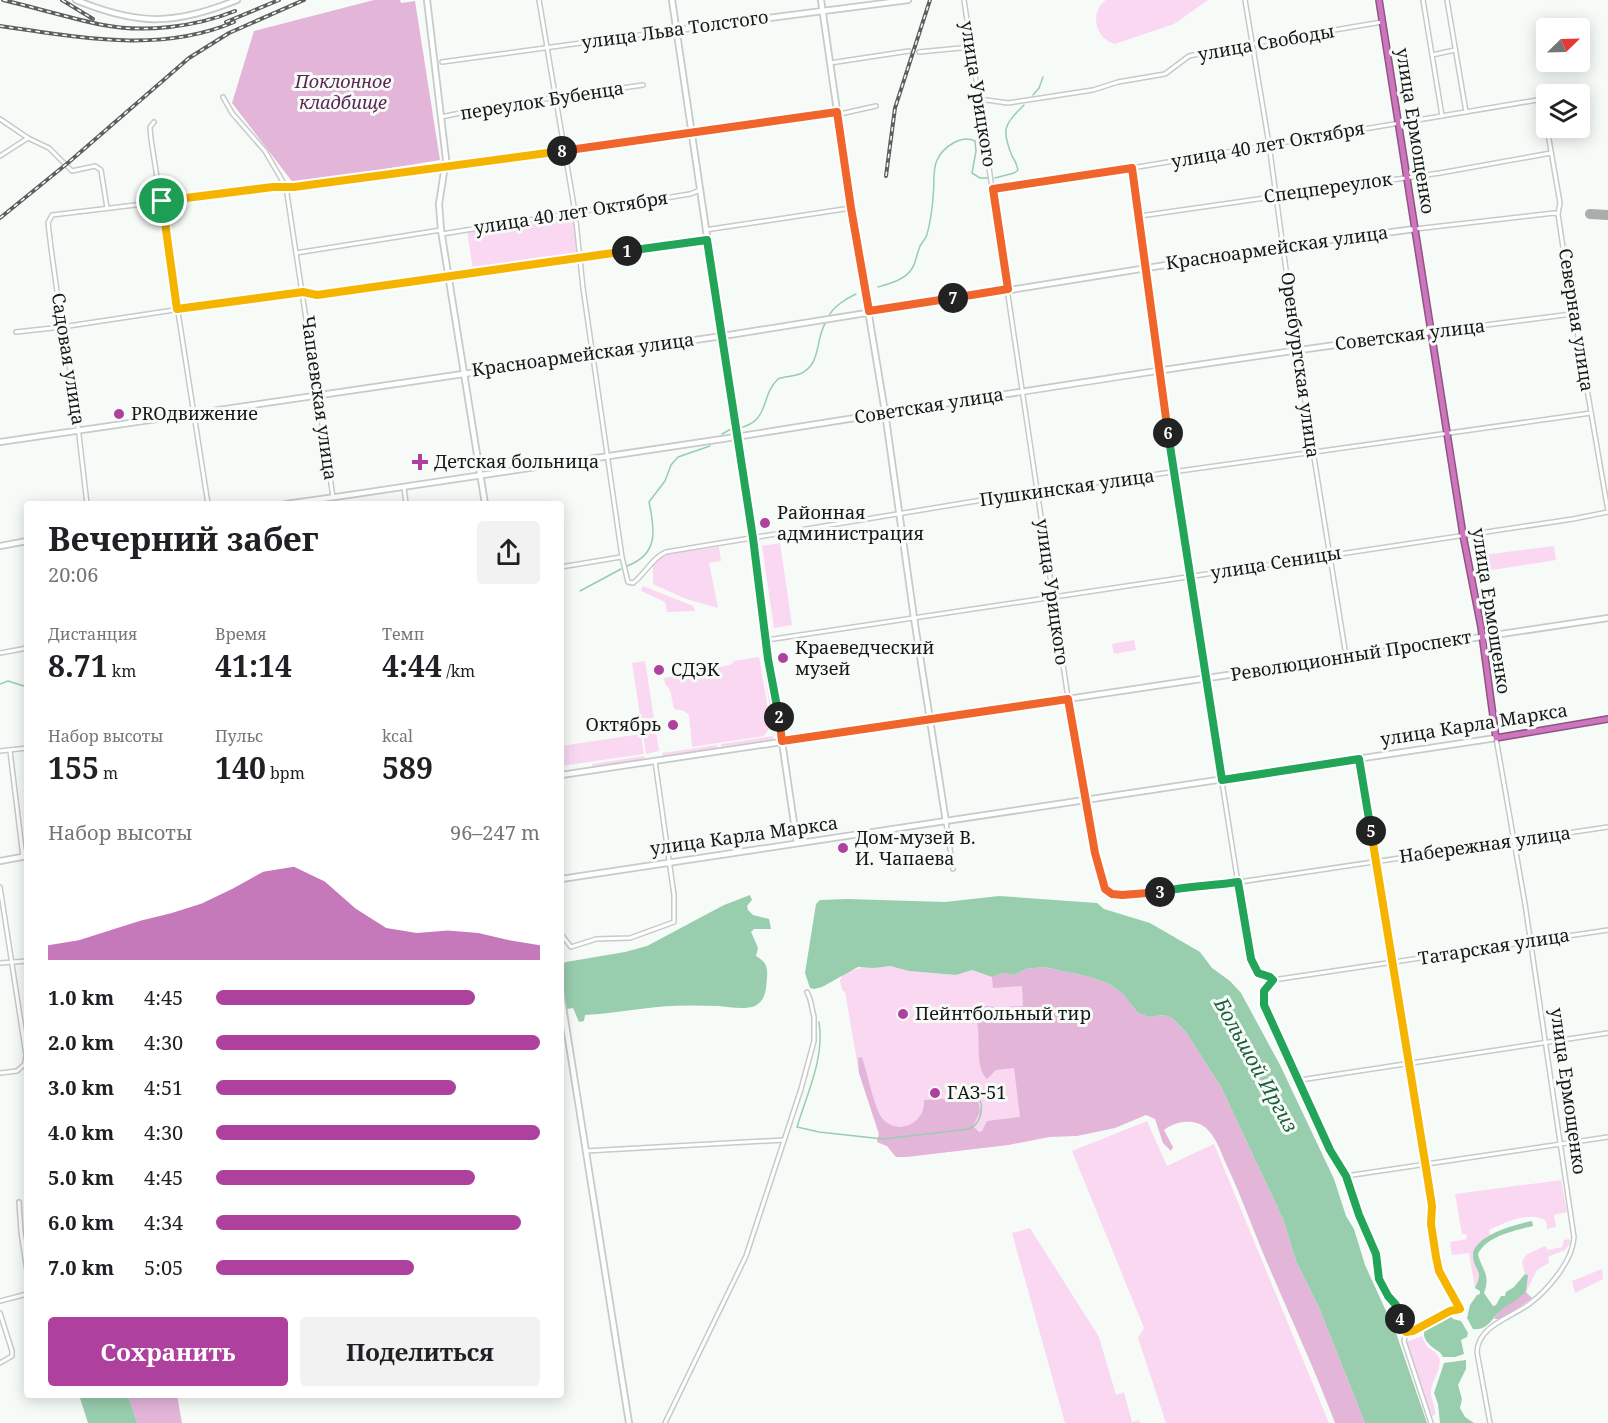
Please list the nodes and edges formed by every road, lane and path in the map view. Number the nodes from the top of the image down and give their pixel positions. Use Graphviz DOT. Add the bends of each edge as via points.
graph roads {
  1 [pos="76,0"];
  2 [pos="237,0"];
  3 [pos="427,0"];
  4 [pos="539,0"];
  5 [pos="672,0"];
  6 [pos="908,0"];
  7 [pos="964,0"];
  8 [pos="1245,0"];
  9 [pos="1378,0"];
  10 [pos="1423,0"];
  11 [pos="1447,0"];
  12 [pos="821,1"];
  13 [pos="823,10"];
  14 [pos="1382,22"];
  15 [pos="676,30"];
  16 [pos="1252,44"];
  17 [pos="971,47"];
  18 [pos="547,48"];
  19 [pos="909,51"];
  20 [pos="1455,51"];
  21 [pos="919,52"];
  22 [pos="1432,55"];
  23 [pos="442,62"];
  24 [pos="830,63"];
  25 [pos="643,85"];
  26 [pos="223,97"];
  27 [pos="556,99"];
  28 [pos="979,99"];
  29 [pos="1536,100"];
  30 [pos="876,106"];
  31 [pos="837,112"];
  32 [pos="1466,112"];
  33 [pos="1442,116"];
  34 [pos="441,117"];
  35 [pos="0,119"];
  36 [pos="154,122"];
  37 [pos="1398,123"];
  38 [pos="692,132"];
  39 [pos="28,138"];
  40 [pos="1549,138"];
  41 [pos="1269,144"];
  42 [pos="564,151"];
  43 [pos="1551,153"];
  44 [pos="0,156"];
  45 [pos="446,167"];
  46 [pos="1132,168"];
  47 [pos="1407,177"];
  48 [pos="286,187"];
  49 [pos="993,189"];
  50 [pos="700,190"];
  51 [pos="1275,195"];
  52 [pos="162,201"];
  53 [pos="107,208"];
  54 [pos="851,208"];
  55 [pos="575,212"];
  56 [pos="1558,214"];
  57 [pos="1140,216"];
  58 [pos="1415,229"];
  59 [pos="705,230"];
  60 [pos="441,232"];
  61 [pos="707,240"];
  62 [pos="1284,246"];
  63 [pos="296,253"];
  64 [pos="581,257"];
  65 [pos="1146,267"];
  66 [pos="449,275"];
  67 [pos="1008,289"];
  68 [pos="303,292"];
  69 [pos="177,309"];
  70 [pos="869,311"];
  71 [pos="1573,314"];
  72 [pos="62,327"];
  73 [pos="16,332"];
  74 [pos="1431,332"];
  75 [pos="721,335"];
  76 [pos="1297,350"];
  77 [pos="594,354"];
  78 [pos="1159,371"];
  79 [pos="465,372"];
  80 [pos="1023,391"];
  81 [pos="318,395"];
  82 [pos="885,412"];
  83 [pos="194,413"];
  84 [pos="1591,413"];
  85 [pos="79,430"];
  86 [pos="1448,434"];
  87 [pos="738,436"];
  88 [pos="0,442"];
  89 [pos="1313,453"];
  90 [pos="609,456"];
  91 [pos="1173,473"];
  92 [pos="481,475"];
  93 [pos="404,487"];
  94 [pos="1037,491"];
  95 [pos="333,497"];
  96 [pos="87,501"];
  97 [pos="208,501"];
  98 [pos="306,501"];
  99 [pos="334,501"];
  100 [pos="406,501"];
  101 [pos="485,501"];
  102 [pos="1608,512"];
  103 [pos="899,514"];
  104 [pos="1463,535"];
  105 [pos="753,538"];
  106 [pos="24,542"];
  107 [pos="0,546"];
  108 [pos="1328,554"];
  109 [pos="622,557"];
  110 [pos="564,567"];
  111 [pos="1190,576"];
  112 [pos="1054,597"];
  113 [pos="914,618"];
  114 [pos="1608,618"];
  115 [pos="1482,636"];
  116 [pos="765,640"];
  117 [pos="24,649"];
  118 [pos="0,653"];
  119 [pos="1347,658"];
  120 [pos="1207,678"];
  121 [pos="1068,699"];
  122 [pos="929,719"];
  123 [pos="1608,719"];
  124 [pos="1496,738"];
  125 [pos="782,741"];
  126 [pos="24,748"];
  127 [pos="10,750"];
  128 [pos="0,751"];
  129 [pos="1359,759"];
  130 [pos="655,761"];
  131 [pos="564,775"];
  132 [pos="1222,780"];
  133 [pos="1086,800"];
  134 [pos="946,822"];
  135 [pos="1608,827"];
  136 [pos="1514,841"];
  137 [pos="797,843"];
  138 [pos="24,849"];
  139 [pos="24,856"];
  140 [pos="0,861"];
  141 [pos="1376,861"];
  142 [pos="669,862"];
  143 [pos="953,869"];
  144 [pos="564,879"];
  145 [pos="1238,882"];
  146 [pos="0,887"];
  147 [pos="1112,894"];
  148 [pos="1608,930"];
  149 [pos="564,938"];
  150 [pos="1530,942"];
  151 [pos="12,961"];
  152 [pos="24,961"];
  153 [pos="0,963"];
  154 [pos="1393,963"];
  155 [pos="1273,980"];
  156 [pos="807,992"];
  157 [pos="564,1012"];
  158 [pos="1608,1033"];
  159 [pos="24,1042"];
  160 [pos="1545,1042"];
  161 [pos="24,1064"];
  162 [pos="1410,1064"];
  163 [pos="0,1073"];
  164 [pos="1300,1080"];
  165 [pos="1608,1137"];
  166 [pos="784,1140"];
  167 [pos="1560,1145"];
  168 [pos="586,1151"];
  169 [pos="1425,1165"];
  170 [pos="1346,1176"];
  171 [pos="19,1202"];
  172 [pos="24,1252"];
  173 [pos="24,1295"];
  174 [pos="0,1301"];
  175 [pos="0,1313"];
  176 [pos="1406,1332"];
  177 [pos="0,1363"];
  178 [pos="629,1423"];
  179 [pos="665,1423"];
  180 [pos="1431,1423"];
  181 [pos="1490,1423"];
  1 -- 2 [label="street" via="129,18 163,21"];
  3 -- 34 [label="street"];
  4 -- 18 [label="street"];
  5 -- 15 [label="street"];
  6 -- 13 [label="street, улица Льва Толстого"];
  7 -- 17 [label="street, улица Урицкого"];
  8 -- 16 [label="street, Оренбургская улица"];
  9 -- 14 [label="highway, улица Ермощенко"];
  10 -- 22 [label="street"];
  11 -- 20 [label="street"];
  12 -- 13 [label="street"];
  13 -- 15 [label="street, улица Льва Толстого"];
  13 -- 24 [label="street"];
  14 -- 16 [label="street, улица Свободы"];
  14 -- 37 [label="highway, улица Ермощенко"];
  15 -- 18 [label="street, улица Льва Толстого"];
  15 -- 38 [label="street"];
  16 -- 28 [label="street, улица Свободы" via="1190,56 1166,74 1093,90 1008,103"];
  16 -- 41 [label="street, Оренбургская улица"];
  17 -- 21 [label="street"];
  17 -- 28 [label="street, улица Урицкого"];
  18 -- 23 [label="street, улица Льва Толстого"];
  18 -- 27 [label="street"];
  19 -- 24 [label="street"];
  20 -- 22 [label="street"];
  20 -- 32 [label="street"];
  22 -- 33 [label="street"];
  24 -- 31 [label="street"];
  25 -- 27 [label="street, переулок Бубенца"];
  26 -- 48 [label="street, Чапаевская улица" via="265,151"];
  27 -- 34 [label="street, переулок Бубенца"];
  27 -- 42 [label="street"];
  28 -- 49 [label="street, улица Урицкого"];
  29 -- 32 [label="street, улица 40 лет Октября"];
  30 -- 31 [label="street"];
  31 -- 38 [label="street"];
  31 -- 54 [label="street"];
  32 -- 33 [label="street, улица 40 лет Октября"];
  33 -- 37 [label="street, улица 40 лет Октября"];
  34 -- 45 [label="street"];
  35 -- 39 [label="street"];
  36 -- 52 [label="street" via="150,127 151,139"];
  37 -- 41 [label="street, улица 40 лет Октября"];
  37 -- 47 [label="highway, улица Ермощенко"];
  38 -- 42 [label="street"];
  38 -- 50 [label="street"];
  39 -- 44 [label="street"];
  39 -- 53 [label="street" via="49,148 72,171 95,166 101,171"];
  40 -- 43 [label="street, Северная улица"];
  41 -- 46 [label="street, улица 40 лет Октября"];
  41 -- 51 [label="street, Оренбургская улица"];
  42 -- 45 [label="street"];
  42 -- 55 [label="street"];
  43 -- 47 [label="street, Спецпереулок"];
  43 -- 56 [label="street, Северная улица" via="1560,203"];
  45 -- 48 [label="street"];
  45 -- 60 [label="street" via="439,204"];
  46 -- 49 [label="street, улица 40 лет Октября"];
  46 -- 57 [label="street"];
  47 -- 51 [label="street, Спецпереулок"];
  47 -- 58 [label="highway, улица Ермощенко"];
  48 -- 52 [label="street"];
  48 -- 63 [label="street, Чапаевская улица"];
  49 -- 67 [label="street, улица Урицкого"];
  50 -- 55 [label="street, улица 40 лет Октября"];
  50 -- 59 [label="street"];
  51 -- 57 [label="street, Спецпереулок"];
  51 -- 62 [label="street, Оренбургская улица"];
  52 -- 53 [label="street"];
  52 -- 69 [label="street"];
  53 -- 72 [label="street, Садовая улица" via="52,215 48,223"];
  54 -- 59 [label="street"];
  54 -- 70 [label="street"];
  55 -- 60 [label="street, улица 40 лет Октября"];
  55 -- 64 [label="street"];
  56 -- 58 [label="street, Красноармейская улица"];
  56 -- 71 [label="street, Северная улица"];
  57 -- 65 [label="street"];
  58 -- 62 [label="street, Красноармейская улица"];
  58 -- 74 [label="highway, улица Ермощенко"];
  59 -- 61 [label="street"];
  60 -- 63 [label="street, улица 40 лет Октября"];
  60 -- 66 [label="street"];
  61 -- 64 [label="street"];
  61 -- 75 [label="street"];
  62 -- 65 [label="street, Красноармейская улица"];
  62 -- 76 [label="street, Оренбургская улица"];
  63 -- 68 [label="street, Чапаевская улица"];
  64 -- 66 [label="street"];
  64 -- 77 [label="street"];
  65 -- 67 [label="street, Красноармейская улица"];
  65 -- 78 [label="street"];
  66 -- 68 [label="street" via="317,295"];
  66 -- 79 [label="street"];
  67 -- 70 [label="street, Красноармейская улица"];
  67 -- 80 [label="street, улица Урицкого"];
  68 -- 69 [label="street"];
  68 -- 81 [label="street, Чапаевская улица"];
  69 -- 72 [label="street"];
  69 -- 83 [label="street"];
  70 -- 75 [label="street, Красноармейская улица"];
  70 -- 82 [label="street"];
  71 -- 74 [label="street, Советская улица"];
  71 -- 84 [label="street, Северная улица"];
  72 -- 73 [label="street"];
  72 -- 85 [label="street, Садовая улица"];
  74 -- 76 [label="street, Советская улица"];
  74 -- 86 [label="highway, улица Ермощенко"];
  75 -- 77 [label="street, Красноармейская улица"];
  75 -- 87 [label="street"];
  76 -- 78 [label="street, Советская улица"];
  76 -- 89 [label="street, Оренбургская улица"];
  77 -- 79 [label="street, Красноармейская улица"];
  77 -- 90 [label="street"];
  78 -- 80 [label="street, Советская улица"];
  78 -- 91 [label="street"];
  79 -- 81 [label="street, Красноармейская улица"];
  79 -- 92 [label="street"];
  80 -- 82 [label="street, Советская улица"];
  80 -- 94 [label="street, улица Урицкого"];
  81 -- 83 [label="street, Красноармейская улица"];
  81 -- 95 [label="street, Чапаевская улица"];
  82 -- 87 [label="street, Советская улица"];
  82 -- 103 [label="street"];
  83 -- 85 [label="street, Красноармейская улица"];
  83 -- 97 [label="street"];
  84 -- 86 [label="street, Пушкинская улица"];
  84 -- 102 [label="street, Северная улица"];
  85 -- 88 [label="street, Красноармейская улица"];
  85 -- 96 [label="street, Садовая улица"];
  86 -- 89 [label="street, Пушкинская улица"];
  86 -- 104 [label="highway, улица Ермощенко"];
  87 -- 90 [label="street, Советская улица"];
  87 -- 105 [label="street"];
  89 -- 91 [label="street, Пушкинская улица"];
  89 -- 108 [label="street, Оренбургская улица"];
  90 -- 92 [label="street, Советская улица"];
  90 -- 109 [label="street"];
  91 -- 94 [label="street, Пушкинская улица"];
  91 -- 111 [label="street"];
  92 -- 93 [label="street, Советская улица"];
  92 -- 101 [label="street"];
  93 -- 95 [label="street, Советская улица"];
  93 -- 100 [label="street"];
  94 -- 103 [label="street, Пушкинская улица"];
  94 -- 112 [label="street, улица Урицкого"];
  95 -- 98 [label="street, Советская улица"];
  95 -- 99 [label="street, Чапаевская улица"];
  102 -- 104 [label="street, улица Сеницы"];
  103 -- 105 [label="street, Пушкинская улица"];
  103 -- 113 [label="street"];
  104 -- 108 [label="street, улица Сеницы"];
  104 -- 115 [label="highway, улица Ермощенко"];
  105 -- 109 [label="street, Пушкинская улица" via="666,552 633,583 628,582"];
  105 -- 116 [label="street"];
  106 -- 107 [label="street"];
  108 -- 111 [label="street, улица Сеницы"];
  108 -- 119 [label="street, Оренбургская улица"];
  109 -- 110 [label="street"];
  111 -- 112 [label="street, улица Сеницы"];
  111 -- 120 [label="street"];
  112 -- 113 [label="street, улица Сеницы"];
  112 -- 121 [label="street, улица Урицкого"];
  113 -- 116 [label="street, улица Сеницы"];
  113 -- 122 [label="street"];
  114 -- 115 [label="street, Революционный Проспект"];
  115 -- 119 [label="street, Революционный Проспект"];
  115 -- 124 [label="highway, улица Ермощенко"];
  116 -- 125 [label="street"];
  117 -- 118 [label="street"];
  119 -- 120 [label="street, Революционный Проспект"];
  120 -- 121 [label="street, Революционный Проспект"];
  120 -- 132 [label="street"];
  121 -- 122 [label="street, Революционный Проспект"];
  121 -- 133 [label="street, улица Урицкого"];
  122 -- 125 [label="street, Революционный Проспект"];
  122 -- 134 [label="street"];
  123 -- 124 [label="highway, улица Карла Маркса"];
  124 -- 129 [label="street, улица Карла Маркса"];
  124 -- 136 [label="street, улица Ермощенко"];
  125 -- 130 [label="street, Революционный Проспект"];
  125 -- 137 [label="street"];
  126 -- 127 [label="street"];
  127 -- 128 [label="street"];
  127 -- 138 [label="street"];
  129 -- 132 [label="street, улица Карла Маркса"];
  129 -- 141 [label="street"];
  130 -- 131 [label="street, Революционный Проспект"];
  130 -- 142 [label="street"];
  132 -- 133 [label="street, улица Карла Маркса"];
  132 -- 145 [label="street"];
  133 -- 134 [label="street, улица Карла Маркса"];
  133 -- 147 [label="street, улица Урицкого" via="1100,874 1105,889"];
  134 -- 137 [label="street, улица Карла Маркса"];
  134 -- 143 [label="street"];
  135 -- 136 [label="street, Набережная улица"];
  136 -- 141 [label="street, Набережная улица"];
  136 -- 150 [label="street, улица Ермощенко"];
  137 -- 142 [label="street, улица Карла Маркса"];
  139 -- 140 [label="street"];
  141 -- 145 [label="street, Набережная улица"];
  141 -- 154 [label="street"];
  142 -- 144 [label="street, улица Карла Маркса"];
  142 -- 149 [label="street" via="674,922 630,938 596,939 571,947"];
  145 -- 147 [label="street, Набережная улица"];
  145 -- 155 [label="street" via="1251,959 1258,973"];
  146 -- 151 [label="street"];
  148 -- 150 [label="street, Татарская улица"];
  150 -- 154 [label="street, Татарская улица"];
  150 -- 160 [label="street, улица Ермощенко"];
  151 -- 152 [label="street"];
  151 -- 153 [label="street"];
  151 -- 159 [label="street"];
  154 -- 155 [label="street, Татарская улица"];
  154 -- 162 [label="street"];
  155 -- 164 [label="street" via="1264,991 1264,1005"];
  156 -- 166 [label="street" via="814,1017 814,1041"];
  157 -- 168 [label="street"];
  158 -- 160 [label="street"];
  160 -- 162 [label="street"];
  160 -- 167 [label="street, улица Ермощенко"];
  161 -- 163 [label="street" via="17,1071"];
  162 -- 164 [label="street"];
  162 -- 169 [label="street"];
  164 -- 170 [label="street" via="1330,1150"];
  165 -- 167 [label="street"];
  166 -- 168 [label="street"];
  166 -- 179 [label="street" via="746,1256"];
  167 -- 169 [label="street"];
  167 -- 181 [label="street, улица Ермощенко" via="1574,1248 1557,1275 1529,1304 1492,1326 1477,1344"];
  168 -- 178 [label="street"];
  169 -- 170 [label="street"];
  169 -- 176 [label="street" via="1439,1271 1460,1309"];
  170 -- 176 [label="street" via="1376,1254 1379,1279 1396,1305"];
  171 -- 172 [label="street"];
  173 -- 174 [label="street"];
  175 -- 177 [label="street" via="12,1356"];
  176 -- 180 [label="street" via="1404,1341"];
}
